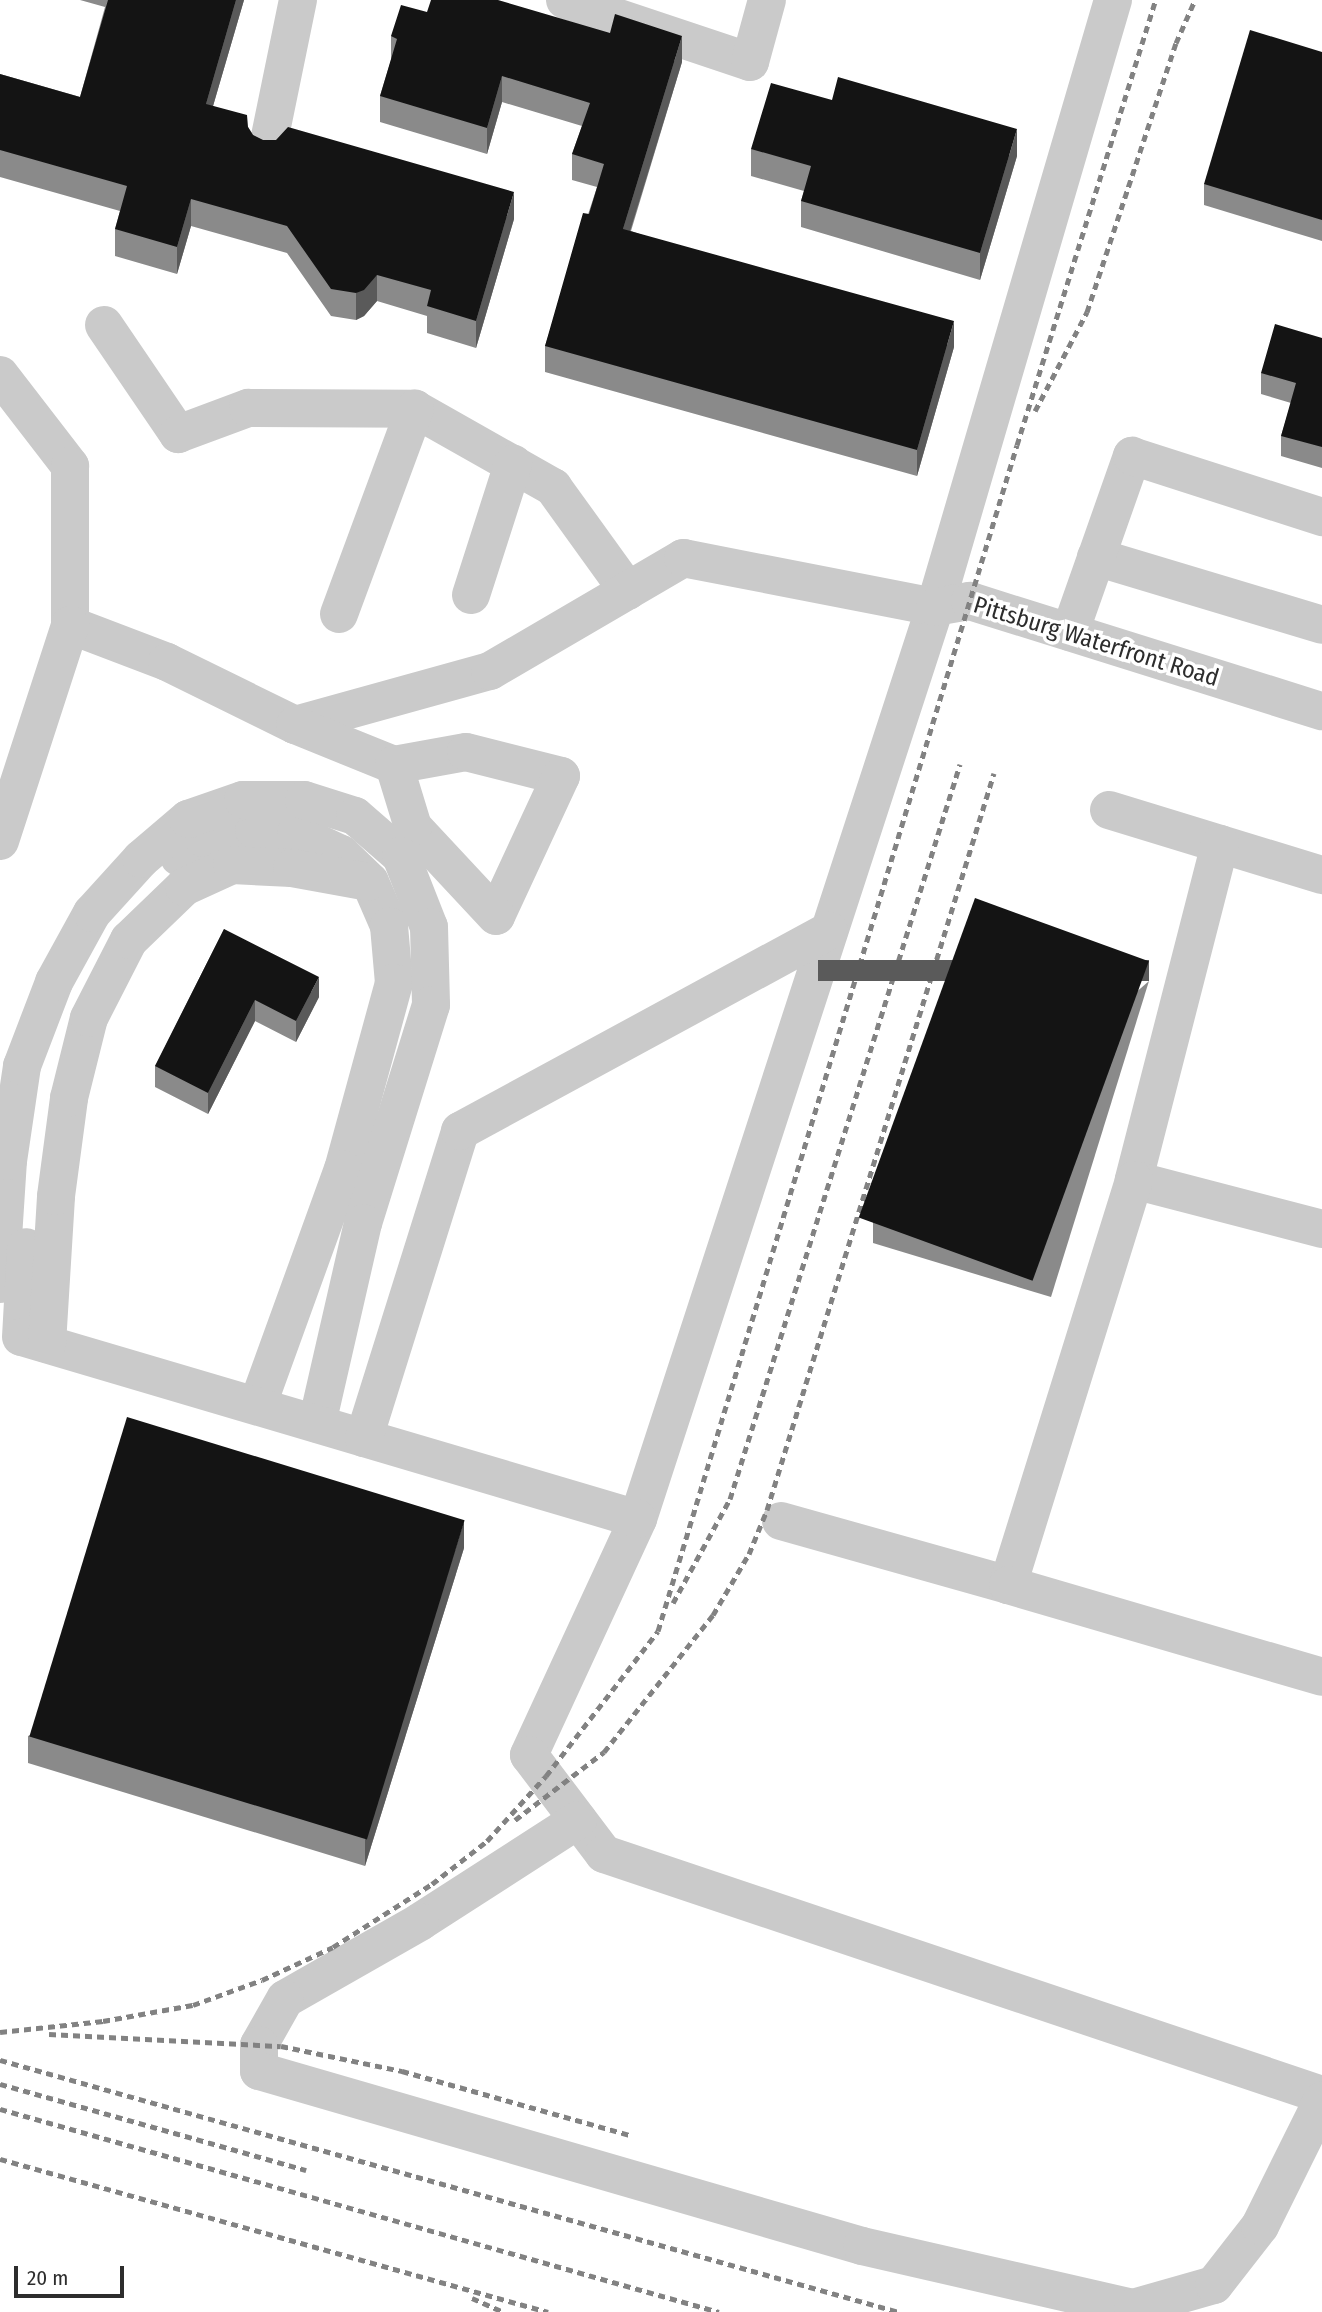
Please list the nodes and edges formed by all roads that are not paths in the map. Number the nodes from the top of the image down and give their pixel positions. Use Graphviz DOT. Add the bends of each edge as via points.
graph roads {
  1 [pos="298,0"];
  2 [pos="565,0"];
  3 [pos="767,0"];
  4 [pos="1113,0"];
  5 [pos="268,146"];
  6 [pos="104,325"];
  7 [pos="0,375"];
  8 [pos="415,409"];
  9 [pos="513,464"];
  10 [pos="1322,517"];
  11 [pos="1096,556"];
  12 [pos="628,591"];
  13 [pos="471,595"];
  14 [pos="934,607"];
  15 [pos="340,614"];
  16 [pos="70,625"];
  17 [pos="1322,625"];
  18 [pos="1070,632"];
  19 [pos="1322,711"];
  20 [pos="295,725"];
  21 [pos="394,765"];
  22 [pos="1110,810"];
  23 [pos="0,841"];
  24 [pos="1220,844"];
  25 [pos="1322,875"];
  26 [pos="829,931"];
  27 [pos="1134,1180"];
  28 [pos="1322,1229"];
  29 [pos="0,1284"];
  30 [pos="23,1337"];
  31 [pos="257,1406"];
  32 [pos="317,1424"];
  33 [pos="364,1438"];
  34 [pos="638,1519"];
  35 [pos="780,1521"];
  36 [pos="1008,1585"];
  37 [pos="1322,1676"];
  38 [pos="578,1820"];
  39 [pos="1322,2095"];
  40 [pos="1322,2101"];
  1 -- 5 [label="street"];
  2 -- 3 [label="street" via="750,62"];
  4 -- 14 [label="street"];
  6 -- 8 [label="street" via="178,434 248,408"];
  7 -- 16 [label="street" via="70,466"];
  8 -- 9 [label="street"];
  8 -- 15 [label="street"];
  9 -- 12 [label="street" via="553,487"];
  9 -- 13 [label="street"];
  10 -- 11 [label="street" via="1132,456"];
  11 -- 17 [label="street"];
  11 -- 18 [label="street"];
  12 -- 14 [label="street, Pittsburg Waterfront Road" via="683,558"];
  12 -- 20 [label="street, Pittsburg Waterfront Road" via="490,671"];
  14 -- 18 [label="street, Pittsburg Waterfront Road" via="970,601"];
  14 -- 26 [label="street"];
  16 -- 20 [label="street" via="167,662"];
  16 -- 23 [label="street"];
  18 -- 19 [label="street, Pittsburg Waterfront Road"];
  20 -- 21 [label="street"];
  21 -- 21 [label="street" via="466,752 561,776 496,916 413,827"];
  22 -- 24 [label="street"];
  24 -- 25 [label="street"];
  24 -- 27 [label="street"];
  26 -- 33 [label="street" via="460,1131"];
  26 -- 34 [label="street"];
  27 -- 28 [label="street"];
  27 -- 36 [label="street"];
  29 -- 32 [label="street" via="8,1161 22,1066 54,982 92,913 141,859 188,819 243,800 303,800 355,816 401,856 429,928 431,1005 363,1223"];
  30 -- 31 [label="street"];
  30 -- 31 [label="street" via="29,1196 40,1107 61,1024 90,957 121,909 204,838 254,830 296,833 341,854 370,882 388,926 394,983 343,1169"];
  31 -- 32 [label="street"];
  32 -- 33 [label="street"];
  33 -- 34 [label="street"];
  34 -- 38 [label="street" via="529,1755"];
  35 -- 36 [label="street"];
  36 -- 37 [label="street"];
  38 -- 39 [label="street" via="604,1854"];
  38 -- 40 [label="street" via="420,1922 285,1999 259,2045 259,2071 862,2246 1133,2308 1214,2285 1259,2226"];
}
